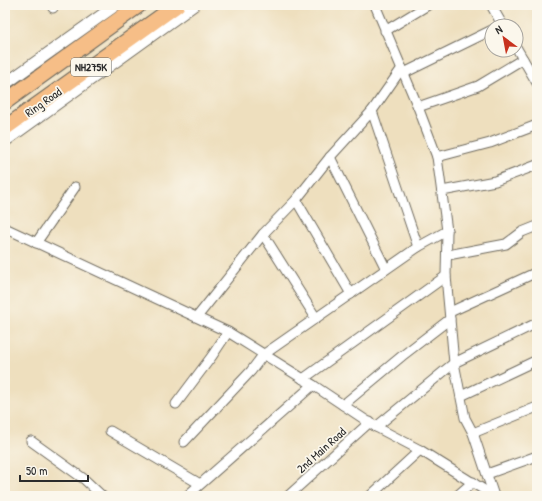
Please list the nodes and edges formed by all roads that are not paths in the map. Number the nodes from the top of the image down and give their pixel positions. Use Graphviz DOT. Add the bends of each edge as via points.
graph roads {
  1 [pos="116,5"];
  2 [pos="139,5"];
  3 [pos="177,5"];
  4 [pos="194,5"];
  5 [pos="375,5"];
  6 [pos="428,5"];
  7 [pos="491,5"];
  8 [pos="498,18"];
  9 [pos="386,31"];
  10 [pos="484,34"];
  11 [pos="523,59"];
  12 [pos="403,70"];
  13 [pos="537,83"];
  14 [pos="5,84"];
  15 [pos="5,102"];
  16 [pos="418,107"];
  17 [pos="372,111"];
  18 [pos="537,125"];
  19 [pos="5,128"];
  20 [pos="5,141"];
  21 [pos="330,157"];
  22 [pos="437,157"];
  23 [pos="537,165"];
  24 [pos="75,187"];
  25 [pos="442,191"];
  26 [pos="296,200"];
  27 [pos="537,226"];
  28 [pos="5,228"];
  29 [pos="447,231"];
  30 [pos="263,234"];
  31 [pos="36,243"];
  32 [pos="418,247"];
  33 [pos="448,255"];
  34 [pos="386,269"];
  35 [pos="537,272"];
  36 [pos="446,276"];
  37 [pos="351,294"];
  38 [pos="450,316"];
  39 [pos="197,317"];
  40 [pos="316,318"];
  41 [pos="537,323"];
  42 [pos="228,332"];
  43 [pos="263,355"];
  44 [pos="537,360"];
  45 [pos="454,363"];
  46 [pos="303,379"];
  47 [pos="313,385"];
  48 [pos="461,396"];
  49 [pos="176,404"];
  50 [pos="343,405"];
  51 [pos="537,407"];
  52 [pos="373,424"];
  53 [pos="110,431"];
  54 [pos="473,433"];
  55 [pos="31,441"];
  56 [pos="184,442"];
  57 [pos="420,450"];
  58 [pos="537,456"];
  59 [pos="487,474"];
  60 [pos="473,482"];
  61 [pos="200,484"];
  62 [pos="102,496"];
  63 [pos="187,496"];
  64 [pos="288,496"];
  65 [pos="370,496"];
  66 [pos="457,496"];
  1 -- 14 [label="street"];
  2 -- 15 [label="highway, Ring Road / NH275K"];
  3 -- 19 [label="highway, Ring Road / NH275K"];
  4 -- 20 [label="street"];
  5 -- 9 [label="street"];
  6 -- 9 [label="street"];
  7 -- 8 [label="street"];
  9 -- 12 [label="street"];
  10 -- 12 [label="street"];
  11 -- 13 [label="street"];
  11 -- 16 [label="street" via="478,86"];
  12 -- 16 [label="street"];
  12 -- 17 [label="street"];
  16 -- 22 [label="street"];
  17 -- 21 [label="street"];
  17 -- 32 [label="street"];
  18 -- 22 [label="street" via="490,143"];
  21 -- 26 [label="street"];
  21 -- 34 [label="street"];
  22 -- 25 [label="street"];
  23 -- 25 [label="street" via="494,181"];
  24 -- 31 [label="street"];
  25 -- 29 [label="street"];
  26 -- 30 [label="street"];
  26 -- 37 [label="street"];
  27 -- 33 [label="street" via="522,232 506,244"];
  28 -- 31 [label="street"];
  29 -- 32 [label="street"];
  29 -- 33 [label="street"];
  30 -- 39 [label="street"];
  30 -- 40 [label="street"];
  31 -- 39 [label="street"];
  32 -- 34 [label="street"];
  33 -- 36 [label="street"];
  34 -- 37 [label="street"];
  35 -- 38 [label="street"];
  36 -- 38 [label="street"];
  36 -- 46 [label="street"];
  37 -- 40 [label="street"];
  38 -- 45 [label="street"];
  38 -- 50 [label="street"];
  39 -- 42 [label="street"];
  40 -- 43 [label="street"];
  41 -- 45 [label="street, 2nd Main Road"];
  42 -- 43 [label="street"];
  42 -- 49 [label="street"];
  43 -- 46 [label="street"];
  43 -- 56 [label="street"];
  44 -- 48 [label="street"];
  45 -- 48 [label="street"];
  45 -- 52 [label="street, 2nd Main Road"];
  46 -- 47 [label="street"];
  47 -- 50 [label="street"];
  47 -- 61 [label="street"];
  48 -- 54 [label="street" via="465,418"];
  50 -- 52 [label="street"];
  51 -- 54 [label="street"];
  52 -- 57 [label="street"];
  52 -- 64 [label="street, 2nd Main Road"];
  53 -- 61 [label="street"];
  54 -- 59 [label="street"];
  55 -- 62 [label="street" via="84,479"];
  57 -- 60 [label="street"];
  57 -- 65 [label="street"];
  58 -- 59 [label="street"];
  59 -- 60 [label="street" via="494,496"];
  60 -- 66 [label="street"];
  61 -- 63 [label="street"];
}
